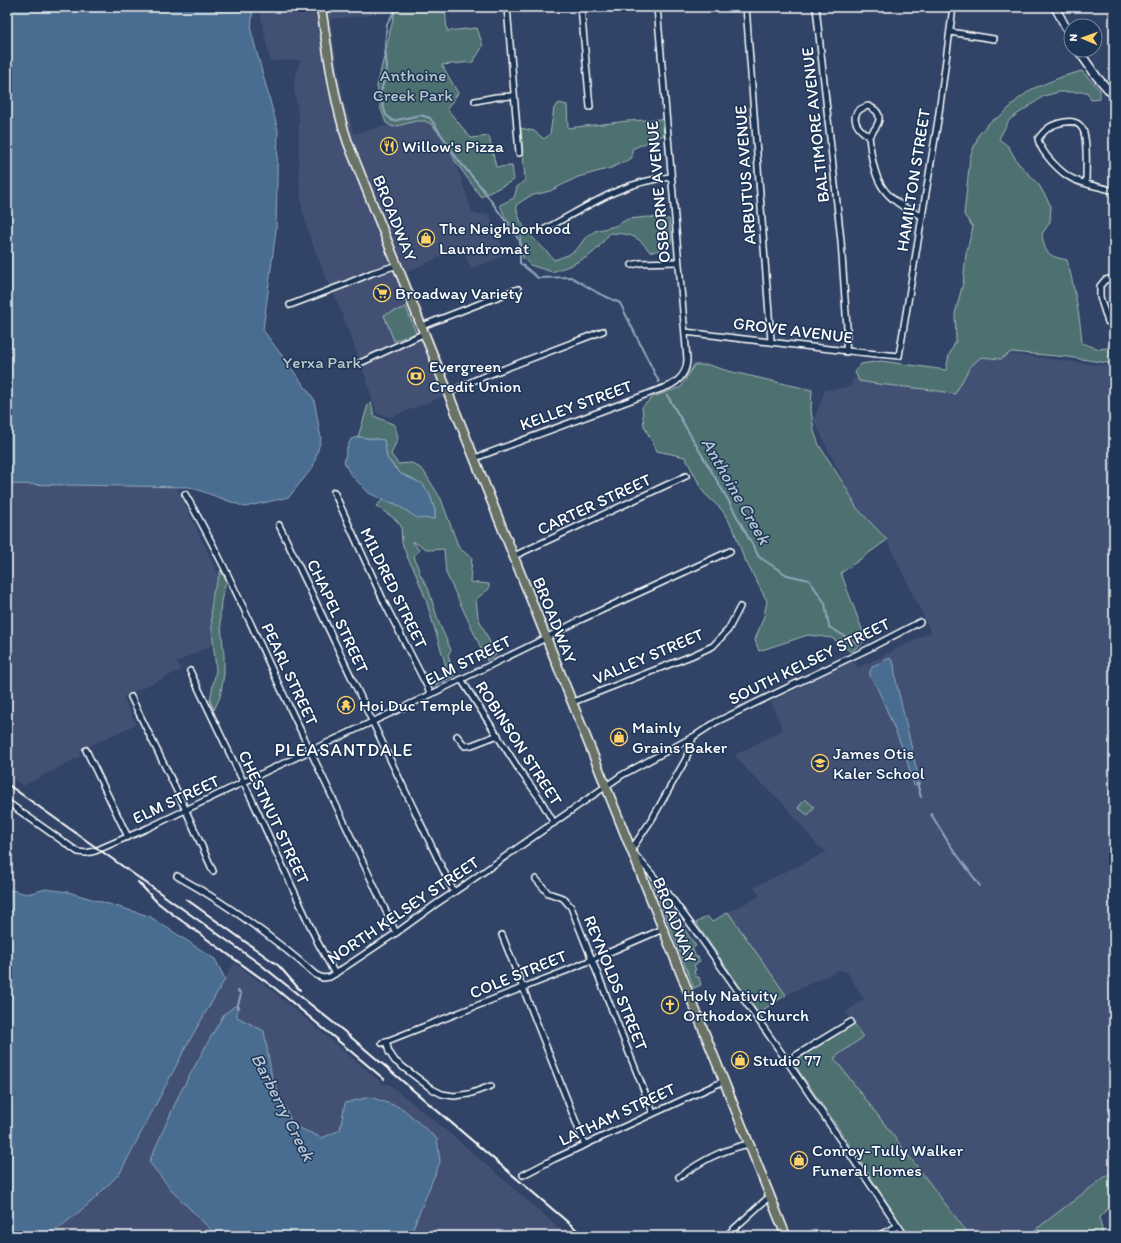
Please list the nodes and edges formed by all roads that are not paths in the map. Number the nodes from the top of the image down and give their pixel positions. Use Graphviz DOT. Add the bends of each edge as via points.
graph roads {
  1 [pos="321,7"];
  2 [pos="507,7"];
  3 [pos="581,7"];
  4 [pos="656,7"];
  5 [pos="746,7"];
  6 [pos="816,7"];
  7 [pos="953,7"];
  8 [pos="1055,7"];
  9 [pos="1063,22"];
  10 [pos="950,32"];
  11 [pos="994,39"];
  12 [pos="1084,58"];
  13 [pos="514,96"];
  14 [pos="1114,96"];
  15 [pos="475,101"];
  16 [pos="590,107"];
  17 [pos="869,136"];
  18 [pos="519,153"];
  19 [pos="671,177"];
  20 [pos="1086,183"];
  21 [pos="1114,191"];
  22 [pos="922,216"];
  23 [pos="545,228"];
  24 [pos="678,262"];
  25 [pos="632,264"];
  26 [pos="398,265"];
  27 [pos="1114,278"];
  28 [pos="518,289"];
  29 [pos="290,305"];
  30 [pos="1108,322"];
  31 [pos="424,330"];
  32 [pos="603,331"];
  33 [pos="685,332"];
  34 [pos="772,341"];
  35 [pos="846,352"];
  36 [pos="899,356"];
  37 [pos="360,363"];
  38 [pos="684,374"];
  39 [pos="449,393"];
  40 [pos="475,458"];
  41 [pos="686,476"];
  42 [pos="334,492"];
  43 [pos="185,494"];
  44 [pos="279,525"];
  45 [pos="730,551"];
  46 [pos="514,556"];
  47 [pos="740,607"];
  48 [pos="920,622"];
  49 [pos="546,638"];
  50 [pos="190,671"];
  51 [pos="461,679"];
  52 [pos="432,694"];
  53 [pos="131,697"];
  54 [pos="572,702"];
  55 [pos="373,721"];
  56 [pos="498,735"];
  57 [pos="458,736"];
  58 [pos="693,737"];
  59 [pos="86,750"];
  60 [pos="310,751"];
  61 [pos="243,783"];
  62 [pos="606,786"];
  63 [pos="7,802"];
  64 [pos="185,810"];
  65 [pos="554,822"];
  66 [pos="128,837"];
  67 [pos="631,850"];
  68 [pos="213,871"];
  69 [pos="177,876"];
  70 [pos="536,879"];
  71 [pos="454,892"];
  72 [pos="663,929"];
  73 [pos="396,933"];
  74 [pos="502,935"];
  75 [pos="591,960"];
  76 [pos="335,974"];
  77 [pos="523,988"];
  78 [pos="851,1022"];
  79 [pos="787,1061"];
  80 [pos="724,1081"];
  81 [pos="491,1086"];
  82 [pos="653,1113"];
  83 [pos="748,1144"];
  84 [pos="585,1145"];
  85 [pos="523,1175"];
  86 [pos="679,1177"];
  87 [pos="770,1196"];
  88 [pos="898,1226"];
  89 [pos="726,1236"];
  90 [pos="786,1236"];
  91 [pos="876,1236"];
  92 [pos="905,1236"];
  1 -- 26 [label="main road, BROADWAY" via="344,131"];
  2 -- 13 [label="street"];
  3 -- 16 [label="street"];
  4 -- 19 [label="street, OSBORNE AVENUE"];
  5 -- 34 [label="street, ARBUTUS AVENUE"];
  6 -- 35 [label="street, BALTIMORE AVENUE" via="841,241 847,328"];
  7 -- 10 [label="street, HAMILTON STREET"];
  8 -- 9 [label="street"];
  10 -- 11 [label="street"];
  10 -- 22 [label="street, HAMILTON STREET"];
  12 -- 14 [label="street"];
  13 -- 15 [label="street"];
  13 -- 18 [label="street"];
  17 -- 17 [label="street" via="862,132 855,118 861,108 868,106 879,114 879,120"];
  17 -- 22 [label="street" via="872,164 879,181 895,201 907,210"];
  19 -- 23 [label="street" via="656,178 620,189"];
  19 -- 24 [label="street, OSBORNE AVENUE"];
  20 -- 20 [label="street" via="1084,134 1081,126 1072,121 1058,123 1045,129 1038,139 1039,146 1060,170"];
  20 -- 21 [label="street"];
  22 -- 36 [label="street, HAMILTON STREET"];
  24 -- 25 [label="street"];
  24 -- 33 [label="street, OSBORNE AVENUE"];
  26 -- 29 [label="street"];
  26 -- 31 [label="main road, BROADWAY"];
  27 -- 30 [label="street" via="1105,280 1100,286 1100,297"];
  28 -- 31 [label="street"];
  31 -- 37 [label="street"];
  31 -- 39 [label="main road, BROADWAY"];
  32 -- 39 [label="street" via="475,380"];
  33 -- 34 [label="street, GROVE AVENUE"];
  33 -- 38 [label="street, OSBORNE AVENUE" via="688,359"];
  34 -- 35 [label="street, GROVE AVENUE"];
  35 -- 36 [label="street, GROVE AVENUE"];
  38 -- 40 [label="street, KELLEY STREET" via="669,386"];
  39 -- 40 [label="main road, BROADWAY"];
  40 -- 46 [label="main road, BROADWAY"];
  41 -- 46 [label="street, CARTER STREET"];
  42 -- 52 [label="street, MILDRED STREET" via="385,604"];
  43 -- 60 [label="street, PEARL STREET" via="200,519"];
  44 -- 55 [label="street, CHAPEL STREET"];
  45 -- 49 [label="street, ELM STREET"];
  46 -- 49 [label="main road, BROADWAY"];
  47 -- 54 [label="street, VALLEY STREET" via="728,630 713,646"];
  48 -- 58 [label="street, SOUTH KELSEY STREET" via="868,650 716,722"];
  49 -- 51 [label="street, ELM STREET"];
  49 -- 54 [label="main road, BROADWAY"];
  50 -- 61 [label="street, CHESTNUT STREET"];
  51 -- 52 [label="street, ELM STREET"];
  51 -- 56 [label="street, ROBINSON STREET"];
  52 -- 55 [label="street, ELM STREET"];
  53 -- 64 [label="street"];
  54 -- 62 [label="main road, BROADWAY"];
  55 -- 60 [label="street, ELM STREET"];
  55 -- 71 [label="street, CHAPEL STREET"];
  56 -- 57 [label="street" via="472,746 465,746"];
  56 -- 65 [label="street, ROBINSON STREET"];
  58 -- 62 [label="street, SOUTH KELSEY STREET"];
  58 -- 67 [label="street" via="686,759"];
  59 -- 66 [label="street"];
  60 -- 61 [label="street, ELM STREET"];
  60 -- 73 [label="street, PEARL STREET"];
  61 -- 64 [label="street, ELM STREET"];
  61 -- 76 [label="street, CHESTNUT STREET"];
  62 -- 65 [label="street, NORTH KELSEY STREET"];
  62 -- 67 [label="main road, BROADWAY"];
  63 -- 66 [label="street, ELM STREET" via="78,852 95,851"];
  64 -- 66 [label="street, ELM STREET"];
  64 -- 68 [label="street"];
  65 -- 71 [label="street, NORTH KELSEY STREET"];
  67 -- 72 [label="main road, BROADWAY"];
  67 -- 79 [label="street" via="667,892"];
  69 -- 76 [label="street, NORTH KELSEY STREET" via="212,896 268,935 316,975 323,978"];
  70 -- 75 [label="street, REYNOLDS STREET" via="548,893 563,898 569,904"];
  71 -- 73 [label="street, NORTH KELSEY STREET"];
  72 -- 75 [label="street, COLE STREET"];
  72 -- 80 [label="main road, BROADWAY"];
  73 -- 76 [label="street, NORTH KELSEY STREET"];
  74 -- 77 [label="street"];
  75 -- 77 [label="street, COLE STREET"];
  75 -- 82 [label="street, REYNOLDS STREET"];
  77 -- 81 [label="street, COLE STREET" via="384,1042 395,1061 442,1094 469,1094"];
  77 -- 84 [label="street"];
  78 -- 79 [label="street"];
  79 -- 88 [label="street"];
  80 -- 82 [label="street, LATHAM STREET"];
  80 -- 83 [label="main road, BROADWAY"];
  82 -- 84 [label="street, LATHAM STREET"];
  83 -- 86 [label="street" via="711,1156"];
  83 -- 87 [label="main road, BROADWAY"];
  84 -- 85 [label="street, LATHAM STREET"];
  87 -- 89 [label="street"];
  87 -- 90 [label="main road, BROADWAY"];
  88 -- 91 [label="street"];
  88 -- 92 [label="street"];
}
